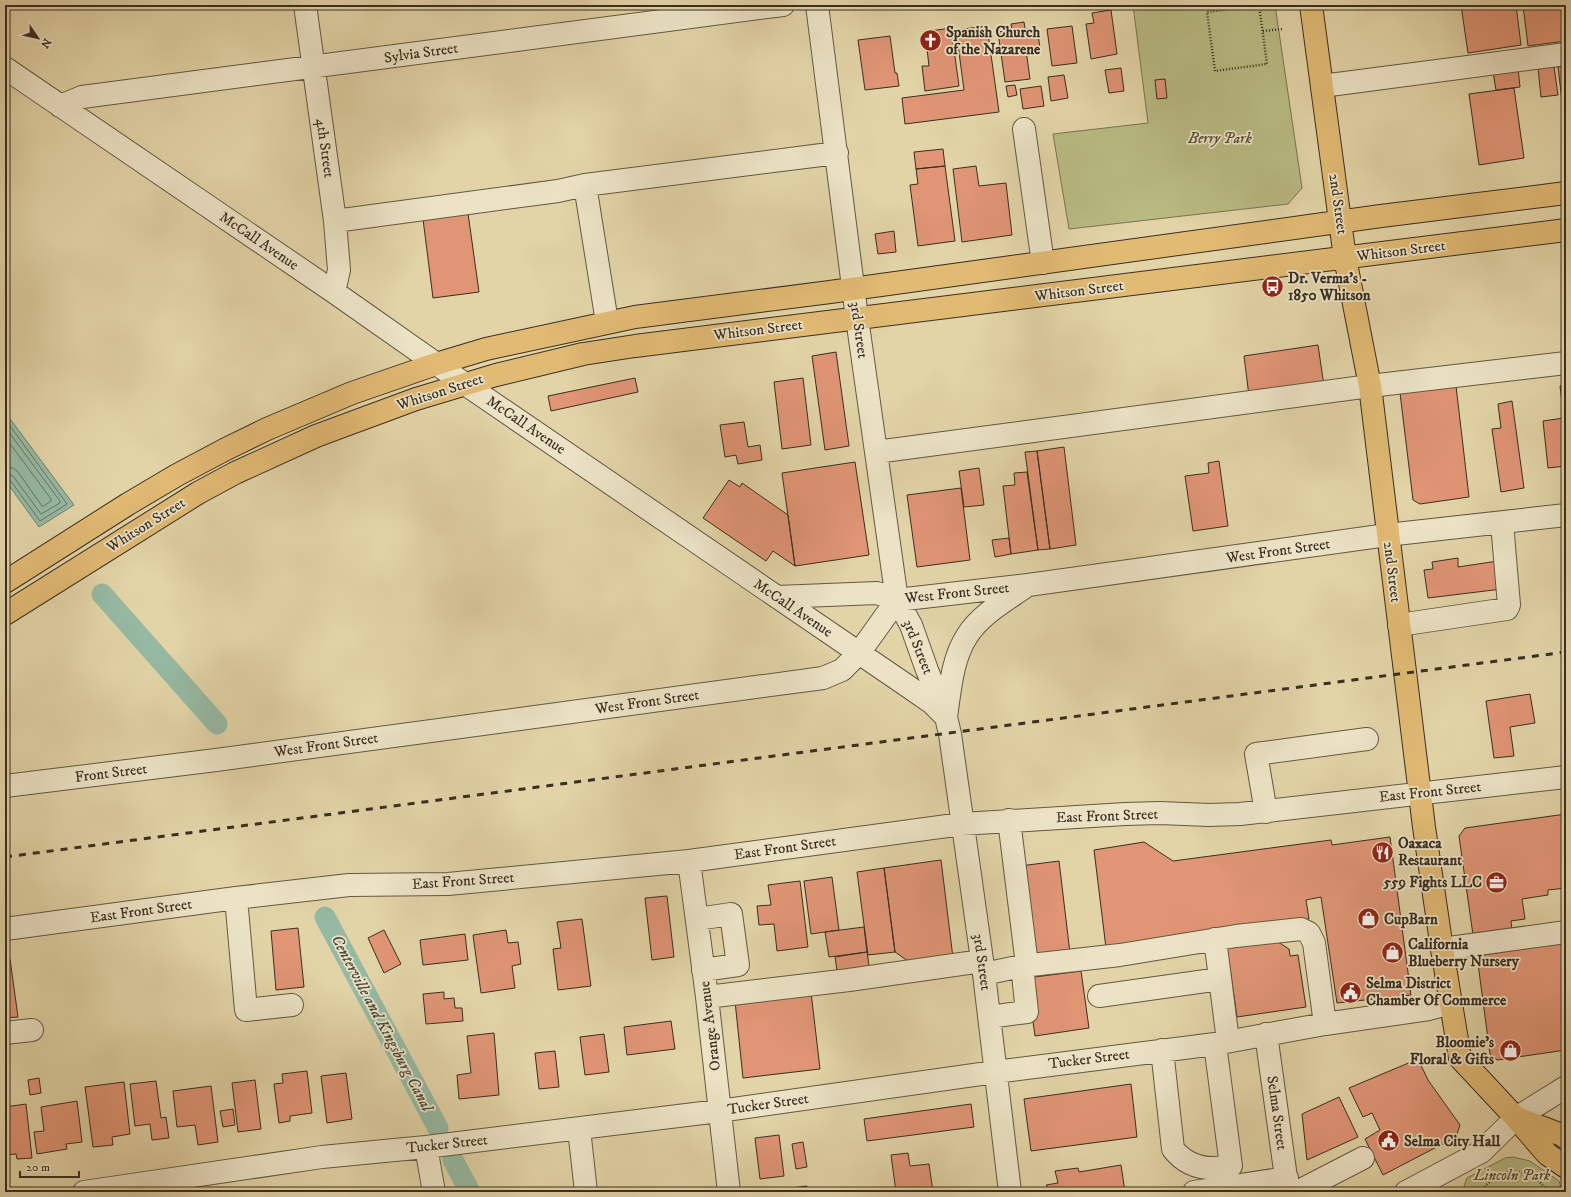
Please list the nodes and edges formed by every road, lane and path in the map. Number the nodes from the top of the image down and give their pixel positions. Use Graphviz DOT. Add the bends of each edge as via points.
graph roads {
  1 [pos="305,5"];
  2 [pos="783,5"];
  3 [pos="817,5"];
  4 [pos="1259,5"];
  5 [pos="1311,5"];
  6 [pos="1283,28"];
  7 [pos="1263,31"];
  8 [pos="1566,54"];
  9 [pos="314,67"];
  10 [pos="5,68"];
  11 [pos="1322,86"];
  12 [pos="60,106"];
  13 [pos="1024,129"];
  14 [pos="837,153"];
  15 [pos="585,186"];
  16 [pos="1566,192"];
  17 [pos="335,222"];
  18 [pos="1340,222"];
  19 [pos="1566,230"];
  20 [pos="1345,258"];
  21 [pos="1043,263"];
  22 [pos="853,288"];
  23 [pos="334,292"];
  24 [pos="857,318"];
  25 [pos="607,322"];
  26 [pos="1566,363"];
  27 [pos="436,364"];
  28 [pos="465,384"];
  29 [pos="1370,386"];
  30 [pos="876,452"];
  31 [pos="1566,515"];
  32 [pos="1502,523"];
  33 [pos="1387,535"];
  34 [pos="5,582"];
  35 [pos="1028,586"];
  36 [pos="776,597"];
  37 [pos="897,600"];
  38 [pos="5,614"];
  39 [pos="1399,625"];
  40 [pos="859,653"];
  41 [pos="946,717"];
  42 [pos="1367,739"];
  43 [pos="216,760"];
  44 [pos="1566,777"];
  45 [pos="5,786"];
  46 [pos="1419,793"];
  47 [pos="1266,812"];
  48 [pos="1009,820"];
  49 [pos="962,824"];
  50 [pos="689,860"];
  51 [pos="236,898"];
  52 [pos="697,918"];
  53 [pos="5,930"];
  54 [pos="1566,932"];
  55 [pos="1215,939"];
  56 [pos="1442,950"];
  57 [pos="1024,966"];
  58 [pos="983,968"];
  59 [pos="703,970"];
  60 [pos="1220,979"];
  61 [pos="1099,996"];
  62 [pos="707,997"];
  63 [pos="1451,1004"];
  64 [pos="292,1005"];
  65 [pos="989,1017"];
  66 [pos="1325,1024"];
  67 [pos="32,1030"];
  68 [pos="5,1033"];
  69 [pos="1266,1034"];
  70 [pos="1221,1043"];
  71 [pos="1162,1050"];
  72 [pos="995,1072"];
  73 [pos="1566,1088"];
  74 [pos="720,1111"];
  75 [pos="1516,1118"];
  76 [pos="579,1129"];
  77 [pos="1566,1138"];
  78 [pos="426,1147"];
  79 [pos="1363,1158"];
  80 [pos="1566,1167"];
  81 [pos="1291,1188"];
  82 [pos="84,1192"];
  83 [pos="434,1192"];
  84 [pos="586,1192"];
  85 [pos="729,1192"];
  86 [pos="1010,1192"];
  87 [pos="1194,1192"];
  88 [pos="1406,1192"];
  89 [pos="1480,1192"];
  90 [pos="1548,1192"];
  1 -- 9 [label="street, 4th Street"];
  2 -- 9 [label="street, Sylvia Street"];
  3 -- 14 [label="street, 3rd Street"];
  4 -- 7 [label="path"];
  4 -- 7 [label="path" via="1207,12 1215,71 1267,64"];
  5 -- 11 [label="main road, 2nd Street"];
  6 -- 7 [label="path"];
  8 -- 11 [label="street"];
  9 -- 12 [label="street, Sylvia Street" via="82,97"];
  9 -- 17 [label="street, 4th Street"];
  10 -- 12 [label="street, McCall Avenue"];
  11 -- 18 [label="main road, 2nd Street"];
  12 -- 23 [label="street, McCall Avenue"];
  13 -- 21 [label="street"];
  14 -- 15 [label="street"];
  14 -- 22 [label="street, 3rd Street"];
  15 -- 17 [label="street"];
  15 -- 25 [label="street"];
  16 -- 18 [label="main road, Whitson Street"];
  17 -- 23 [label="street, 4th Street" via="339,270"];
  18 -- 20 [label="main road, 2nd Street"];
  18 -- 21 [label="main road, Whitson Street"];
  19 -- 20 [label="main road, Whitson Street"];
  20 -- 24 [label="main road, Whitson Street"];
  20 -- 29 [label="main road, 2nd Street"];
  21 -- 22 [label="main road, Whitson Street"];
  22 -- 24 [label="street, 3rd Street"];
  22 -- 25 [label="main road, Whitson Street"];
  23 -- 27 [label="street, McCall Avenue"];
  24 -- 28 [label="main road, Whitson Street" via="583,354"];
  24 -- 30 [label="street, 3rd Street"];
  25 -- 27 [label="main road, Whitson Street" via="492,348"];
  26 -- 29 [label="street"];
  27 -- 28 [label="street, McCall Avenue"];
  27 -- 34 [label="main road, Whitson Street" via="309,411 226,449 128,504"];
  28 -- 36 [label="street, McCall Avenue"];
  28 -- 38 [label="main road, Whitson Street" via="316,436 235,473"];
  29 -- 30 [label="street"];
  29 -- 33 [label="main road, 2nd Street"];
  30 -- 37 [label="street, 3rd Street"];
  31 -- 32 [label="street, West Front Street"];
  32 -- 33 [label="street, West Front Street"];
  32 -- 39 [label="street" via="1509,605 1507,609"];
  33 -- 35 [label="street, West Front Street"];
  33 -- 39 [label="main road, 2nd Street"];
  35 -- 37 [label="street, West Front Street"];
  35 -- 41 [label="street" via="978,622 967,636 956,662"];
  36 -- 37 [label="street" via="877,593"];
  36 -- 40 [label="street, McCall Avenue"];
  37 -- 40 [label="street, West Front Street"];
  37 -- 41 [label="street, 3rd Street" via="911,625"];
  39 -- 46 [label="main road, 2nd Street"];
  40 -- 41 [label="street, McCall Avenue" via="932,703"];
  40 -- 43 [label="street, West Front Street" via="842,670 823,678"];
  41 -- 49 [label="street, 3rd Street"];
  42 -- 47 [label="street" via="1256,754"];
  43 -- 45 [label="street, Front Street"];
  44 -- 46 [label="street, East Front Street"];
  46 -- 47 [label="street, East Front Street"];
  46 -- 56 [label="main road, 2nd Street"];
  47 -- 48 [label="street, East Front Street" via="1209,815 1125,814"];
  48 -- 49 [label="street, East Front Street"];
  48 -- 57 [label="street"];
  49 -- 50 [label="street, East Front Street"];
  49 -- 58 [label="street, 3rd Street"];
  50 -- 51 [label="street, East Front Street" via="448,884 349,885"];
  50 -- 52 [label="street, Orange Avenue"];
  51 -- 53 [label="street, East Front Street"];
  51 -- 64 [label="street" via="246,1010"];
  52 -- 59 [label="street, Orange Avenue"];
  52 -- 59 [label="street" via="731,914 738,965"];
  54 -- 56 [label="street"];
  55 -- 57 [label="street" via="1120,955"];
  55 -- 60 [label="street"];
  55 -- 66 [label="street" via="1294,929 1309,933 1314,943"];
  56 -- 63 [label="main road, 2nd Street"];
  57 -- 58 [label="street"];
  57 -- 65 [label="street" via="1027,1012"];
  58 -- 62 [label="street" via="849,980"];
  58 -- 65 [label="street, 3rd Street"];
  59 -- 62 [label="street, Orange Avenue"];
  60 -- 61 [label="street"];
  60 -- 70 [label="street"];
  62 -- 74 [label="street, Orange Avenue"];
  63 -- 66 [label="street, Tucker Street"];
  63 -- 75 [label="main road, 2nd Street" via="1460,1058"];
  65 -- 72 [label="street, 3rd Street"];
  66 -- 69 [label="street, Tucker Street"];
  67 -- 68 [label="street"];
  69 -- 70 [label="street, Tucker Street"];
  69 -- 81 [label="street, Selma Street"];
  70 -- 71 [label="street, Tucker Street"];
  70 -- 71 [label="street" via="1231,1166 1215,1169 1188,1162 1173,1150"];
  71 -- 72 [label="street, Tucker Street"];
  72 -- 74 [label="street, Tucker Street"];
  72 -- 86 [label="street, 3rd Street"];
  73 -- 75 [label="street"];
  74 -- 76 [label="street, Tucker Street"];
  74 -- 85 [label="street, Orange Avenue"];
  75 -- 77 [label="main road"];
  75 -- 80 [label="main road" via="1547,1154"];
  75 -- 88 [label="street" via="1481,1152"];
  76 -- 78 [label="street, Tucker Street"];
  76 -- 84 [label="street"];
  78 -- 82 [label="street, Tucker Street" via="322,1156"];
  78 -- 83 [label="street"];
  79 -- 81 [label="street"];
  81 -- 87 [label="street"];
  89 -- 90 [label="path" via="1494,1177 1514,1171 1534,1177"];
}
